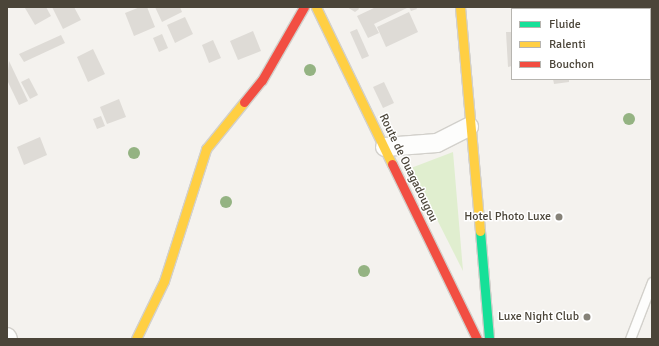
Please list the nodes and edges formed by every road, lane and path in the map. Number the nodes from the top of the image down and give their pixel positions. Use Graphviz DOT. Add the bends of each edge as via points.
graph roads {
  1 [pos="304,7"];
  2 [pos="316,7"];
  3 [pos="460,7"];
  4 [pos="469,127"];
  5 [pos="385,147"];
  6 [pos="652,282"];
  7 [pos="136,339"];
  8 [pos="477,339"];
  9 [pos="489,339"];
  10 [pos="630,339"];
  1 -- 7 [label="street" via="262,80 206,149 164,280"];
  2 -- 5 [label="street, Route de Ouagadougou"];
  3 -- 4 [label="street"];
  4 -- 5 [label="street" via="437,144"];
  4 -- 9 [label="street"];
  5 -- 8 [label="street, Route de Ouagadougou"];
  6 -- 10 [label="lane"];
}
